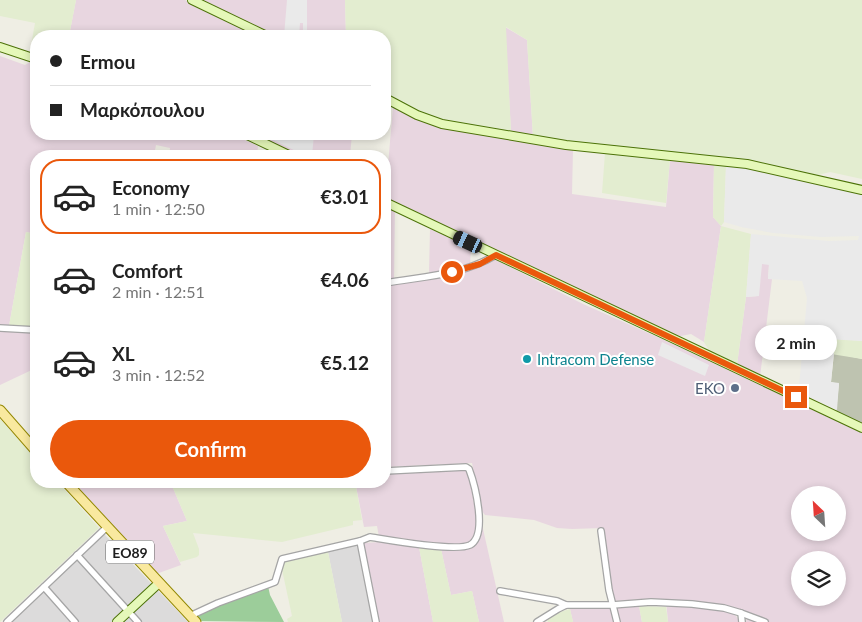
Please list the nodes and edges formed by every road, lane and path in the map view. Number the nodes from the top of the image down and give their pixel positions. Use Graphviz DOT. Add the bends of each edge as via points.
graph roads {
  1 [pos="192,0"];
  2 [pos="254,30"];
  3 [pos="0,47"];
  4 [pos="30,57"];
  5 [pos="391,101"];
  6 [pos="258,140"];
  7 [pos="278,150"];
  8 [pos="862,190"];
  9 [pos="391,205"];
  10 [pos="496,255"];
  11 [pos="391,282"];
  12 [pos="0,328"];
  13 [pos="30,330"];
  14 [pos="0,410"];
  15 [pos="862,428"];
  16 [pos="30,444"];
  17 [pos="391,471"];
  18 [pos="71,488"];
  19 [pos="107,527"];
  20 [pos="601,531"];
  21 [pos="360,541"];
  22 [pos="77,555"];
  23 [pos="159,583"];
  24 [pos="44,587"];
  25 [pos="500,591"];
  26 [pos="566,605"];
  27 [pos="612,605"];
  28 [pos="128,612"];
  29 [pos="740,614"];
  30 [pos="193,619"];
  31 [pos="11,621"];
  32 [pos="75,622"];
  33 [pos="117,622"];
  34 [pos="138,622"];
  35 [pos="376,622"];
  36 [pos="537,622"];
  37 [pos="617,622"];
  38 [pos="742,622"];
  39 [pos="765,622"];
  1 -- 2 [label="street"];
  3 -- 4 [label="street"];
  5 -- 8 [label="street" via="417,116 442,124 566,145 747,164"];
  6 -- 7 [label="street"];
  9 -- 10 [label="street"];
  10 -- 11 [label="street" via="466,269"];
  10 -- 15 [label="street"];
  12 -- 13 [label="street"];
  14 -- 16 [label="main road"];
  17 -- 21 [label="street" via="469,469 479,514 477,538 471,544 457,547 370,537"];
  18 -- 19 [label="main road, ΕΟ89"];
  19 -- 22 [label="street"];
  19 -- 23 [label="main road, ΕΟ89"];
  20 -- 27 [label="street"];
  21 -- 30 [label="street" via="282,559 274,582 218,602"];
  21 -- 35 [label="street"];
  22 -- 24 [label="street"];
  22 -- 28 [label="street"];
  23 -- 28 [label="street"];
  23 -- 30 [label="main road, ΕΟ89"];
  24 -- 31 [label="street"];
  24 -- 32 [label="street"];
  25 -- 26 [label="street"];
  26 -- 27 [label="street"];
  26 -- 36 [label="street"];
  27 -- 29 [label="street" via="651,602 692,604 724,608"];
  27 -- 37 [label="street"];
  28 -- 33 [label="street"];
  28 -- 34 [label="street"];
  29 -- 38 [label="street"];
  29 -- 39 [label="street"];
}
